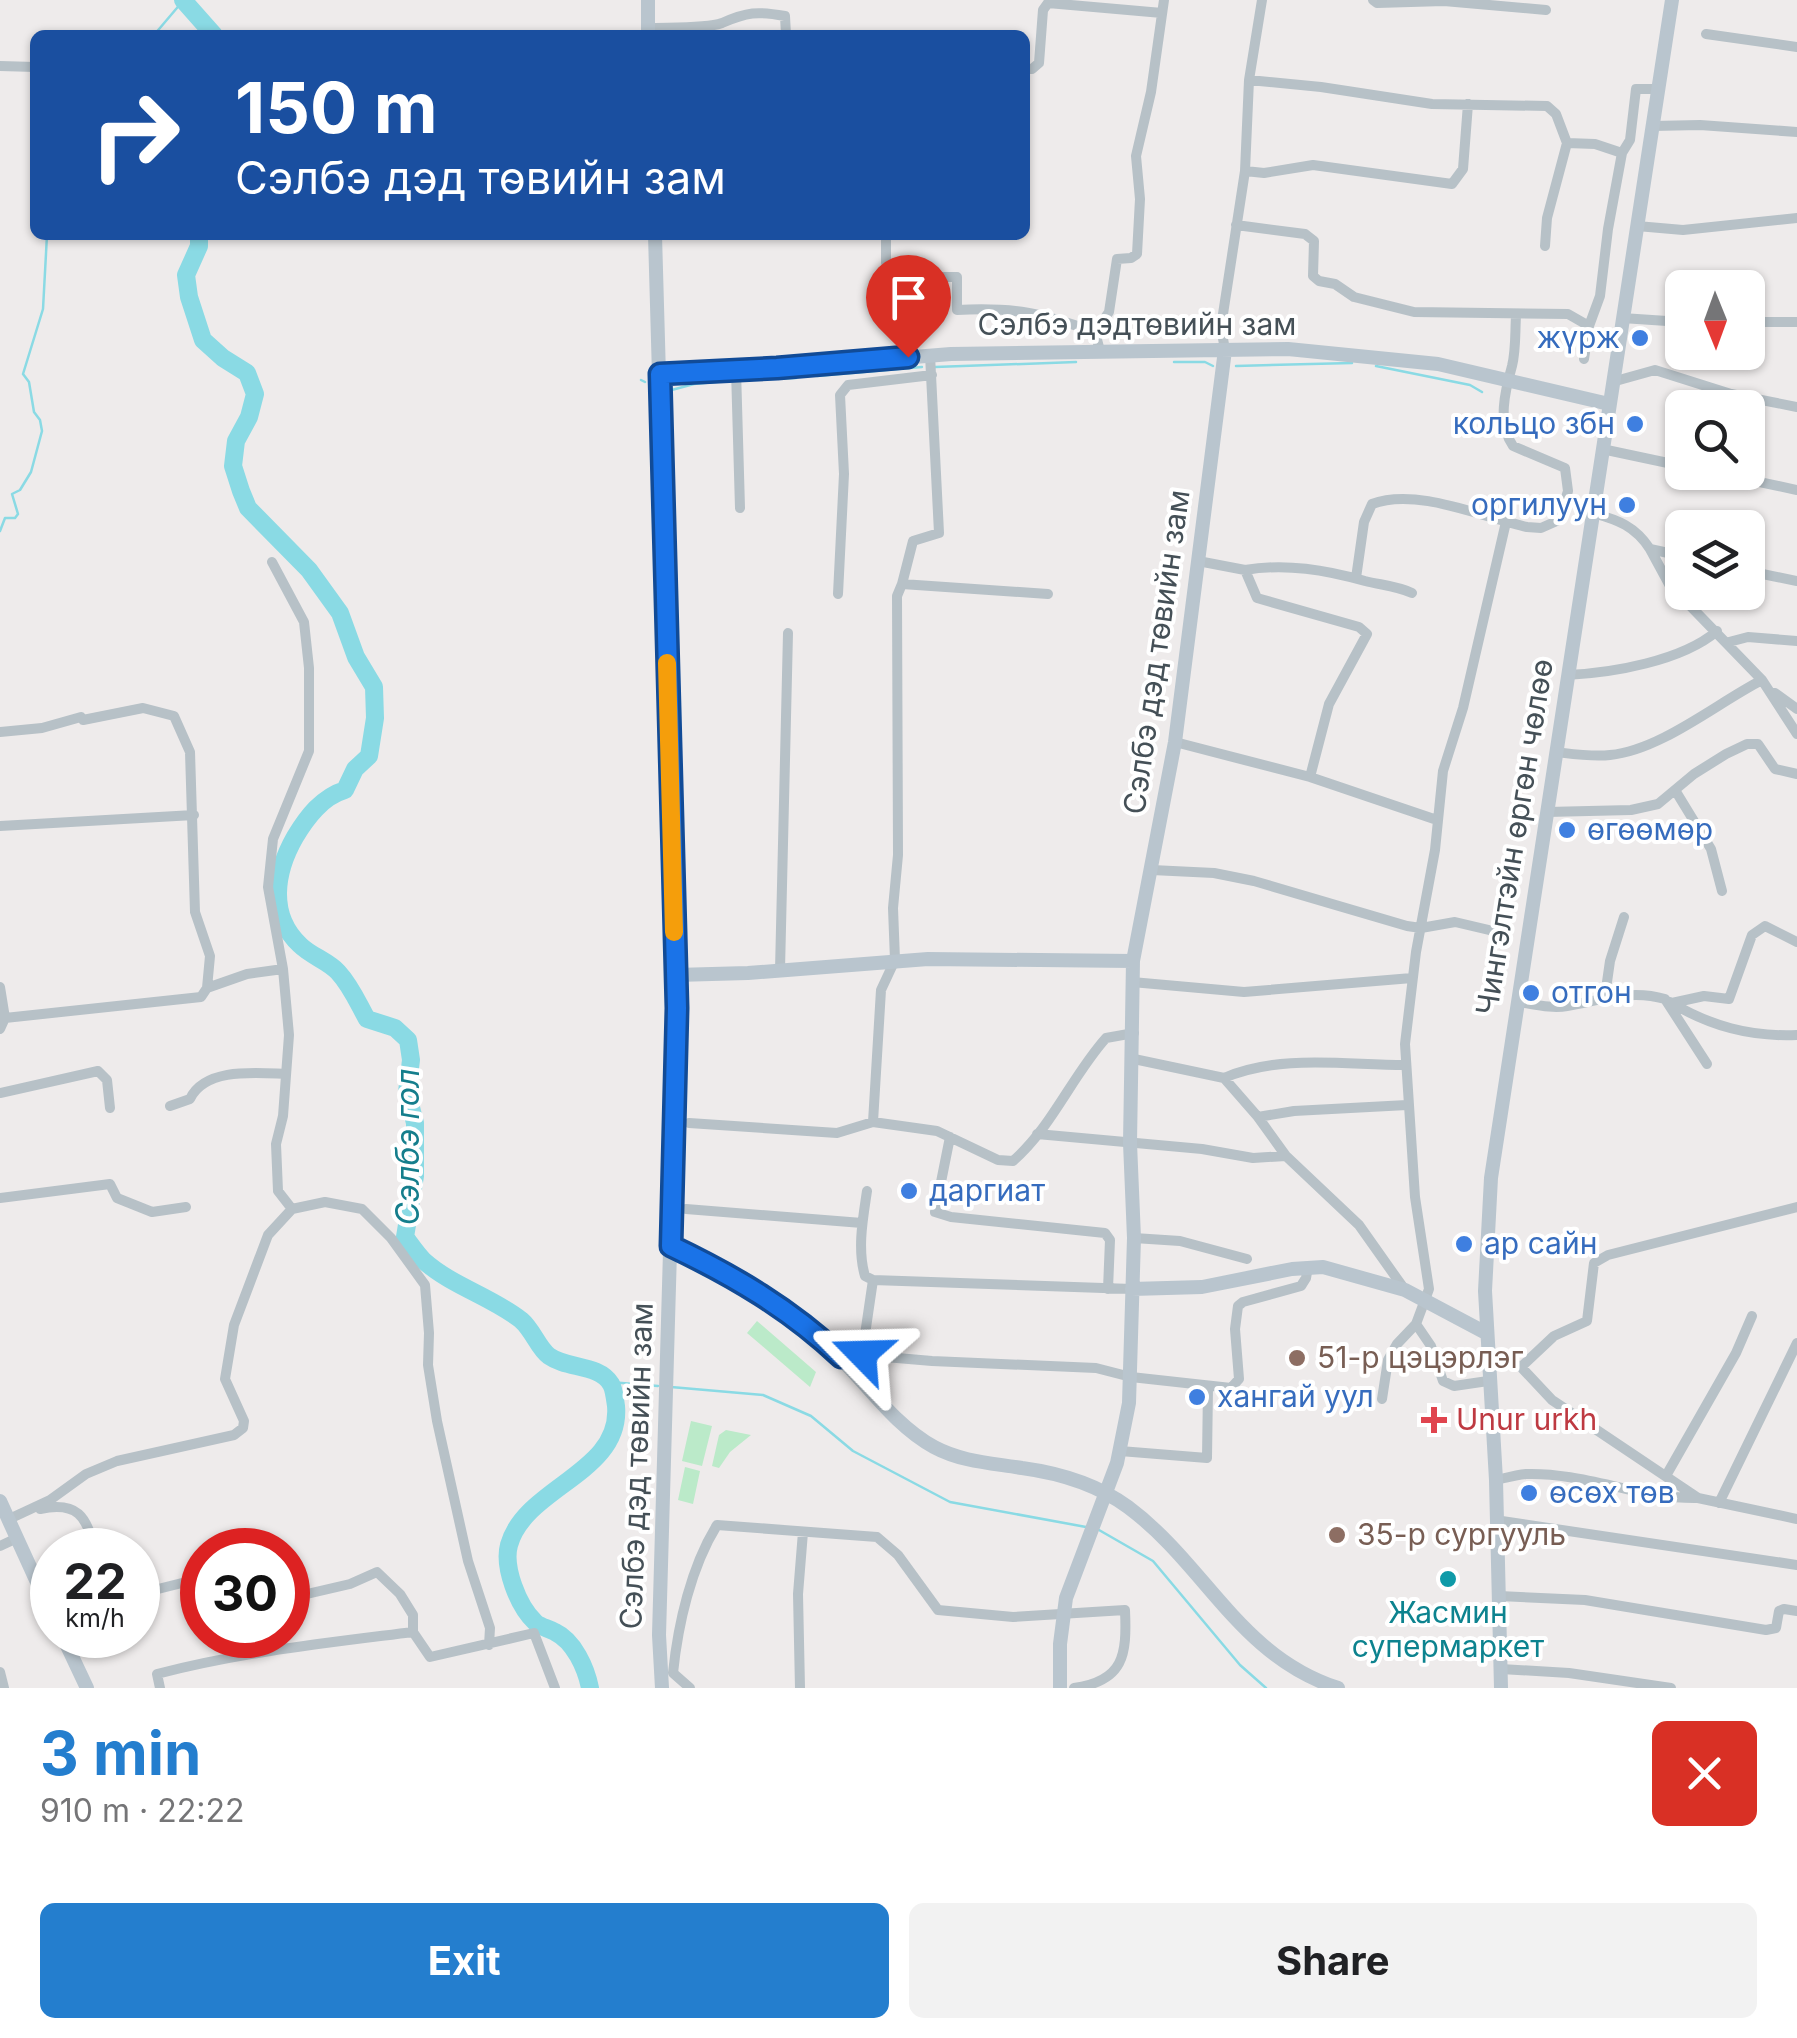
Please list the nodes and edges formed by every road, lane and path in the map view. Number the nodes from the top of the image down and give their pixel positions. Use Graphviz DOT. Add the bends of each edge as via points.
graph roads {
  1 [pos="648,0"];
  2 [pos="1164,0"];
  3 [pos="1262,0"];
  4 [pos="1374,0"];
  5 [pos="1672,0"];
  6 [pos="1469,2"];
  7 [pos="1546,10"];
  8 [pos="1162,14"];
  9 [pos="648,30"];
  10 [pos="664,30"];
  11 [pos="786,30"];
  12 [pos="1706,34"];
  13 [pos="1797,47"];
  14 [pos="0,66"];
  15 [pos="30,67"];
  16 [pos="1030,67"];
  17 [pos="1249,80"];
  18 [pos="1657,89"];
  19 [pos="1468,104"];
  20 [pos="1653,126"];
  21 [pos="1797,132"];
  22 [pos="1567,143"];
  23 [pos="1622,154"];
  24 [pos="1245,171"];
  25 [pos="1797,218"];
  26 [pos="1236,226"];
  27 [pos="1637,226"];
  28 [pos="655,240"];
  29 [pos="886,240"];
  30 [pos="1545,246"];
  31 [pos="1516,316"];
  32 [pos="1622,318"];
  33 [pos="1665,321"];
  34 [pos="1765,322"];
  35 [pos="1797,322"];
  36 [pos="1589,326"];
  37 [pos="1095,332"];
  38 [pos="1226,350"];
  39 [pos="1100,351"];
  40 [pos="930,355"];
  41 [pos="1584,360"];
  42 [pos="736,370"];
  43 [pos="660,374"];
  44 [pos="932,375"];
  45 [pos="1506,381"];
  46 [pos="1612,382"];
  47 [pos="1609,404"];
  48 [pos="1797,407"];
  49 [pos="1602,449"];
  50 [pos="1665,462"];
  51 [pos="1765,483"];
  52 [pos="1797,490"];
  53 [pos="740,508"];
  54 [pos="1593,512"];
  55 [pos="1506,522"];
  56 [pos="1650,549"];
  57 [pos="1665,552"];
  58 [pos="1198,561"];
  59 [pos="272,562"];
  60 [pos="1245,570"];
  61 [pos="1765,574"];
  62 [pos="1356,578"];
  63 [pos="1797,581"];
  64 [pos="902,584"];
  65 [pos="1412,593"];
  66 [pos="838,594"];
  67 [pos="1048,594"];
  68 [pos="1717,631"];
  69 [pos="788,633"];
  70 [pos="1797,641"];
  71 [pos="1729,642"];
  72 [pos="1567,675"];
  73 [pos="1764,683"];
  74 [pos="1797,709"];
  75 [pos="0,732"];
  76 [pos="1797,734"];
  77 [pos="1174,742"];
  78 [pos="1556,752"];
  79 [pos="1797,774"];
  80 [pos="1310,777"];
  81 [pos="1675,790"];
  82 [pos="1547,812"];
  83 [pos="194,815"];
  84 [pos="1437,820"];
  85 [pos="0,826"];
  86 [pos="1152,870"];
  87 [pos="1722,891"];
  88 [pos="1624,917"];
  89 [pos="1421,928"];
  90 [pos="1506,934"];
  91 [pos="1797,942"];
  92 [pos="894,960"];
  93 [pos="1134,961"];
  94 [pos="282,970"];
  95 [pos="780,970"];
  96 [pos="676,975"];
  97 [pos="1412,978"];
  98 [pos="1132,982"];
  99 [pos="0,987"];
  100 [pos="208,988"];
  101 [pos="1605,996"];
  102 [pos="1669,1001"];
  103 [pos="1518,1002"];
  104 [pos="2,1023"];
  105 [pos="1134,1033"];
  106 [pos="1797,1035"];
  107 [pos="1134,1059"];
  108 [pos="1707,1064"];
  109 [pos="1404,1065"];
  110 [pos="286,1074"];
  111 [pos="1224,1078"];
  112 [pos="0,1092"];
  113 [pos="1406,1105"];
  114 [pos="170,1106"];
  115 [pos="110,1108"];
  116 [pos="1258,1117"];
  117 [pos="873,1122"];
  118 [pos="689,1123"];
  119 [pos="1037,1134"];
  120 [pos="950,1137"];
  121 [pos="1130,1142"];
  122 [pos="1286,1156"];
  123 [pos="867,1192"];
  124 [pos="0,1198"];
  125 [pos="186,1207"];
  126 [pos="1797,1207"];
  127 [pos="292,1209"];
  128 [pos="686,1209"];
  129 [pos="862,1222"];
  130 [pos="1134,1238"];
  131 [pos="671,1246"];
  132 [pos="1248,1260"];
  133 [pos="1308,1267"];
  134 [pos="874,1280"];
  135 [pos="1108,1288"];
  136 [pos="1132,1289"];
  137 [pos="1404,1290"];
  138 [pos="1426,1300"];
  139 [pos="1752,1316"];
  140 [pos="1416,1324"];
  141 [pos="1486,1333"];
  142 [pos="1797,1343"];
  143 [pos="862,1354"];
  144 [pos="841,1357"];
  145 [pos="1488,1359"];
  146 [pos="1521,1367"];
  147 [pos="1130,1377"];
  148 [pos="1488,1381"];
  149 [pos="1208,1388"];
  150 [pos="1382,1400"];
  151 [pos="1120,1451"];
  152 [pos="1667,1474"];
  153 [pos="1496,1480"];
  154 [pos="1102,1498"];
  155 [pos="1698,1498"];
  156 [pos="0,1501"];
  157 [pos="1720,1503"];
  158 [pos="29,1511"];
  159 [pos="1797,1519"];
  160 [pos="7,1520"];
  161 [pos="1496,1520"];
  162 [pos="87,1528"];
  163 [pos="803,1532"];
  164 [pos="16,1538"];
  165 [pos="0,1546"];
  166 [pos="1797,1566"];
  167 [pos="30,1568"];
  168 [pos="310,1593"];
  169 [pos="1499,1596"];
  170 [pos="1797,1611"];
  171 [pos="1063,1614"];
  172 [pos="413,1632"];
  173 [pos="488,1645"];
  174 [pos="73,1658"];
  175 [pos="1500,1669"];
  176 [pos="0,1672"];
  177 [pos="4,1688"];
  178 [pos="87,1688"];
  179 [pos="160,1688"];
  180 [pos="555,1688"];
  181 [pos="662,1688"];
  182 [pos="690,1688"];
  183 [pos="800,1688"];
  184 [pos="1060,1688"];
  185 [pos="1074,1688"];
  186 [pos="1338,1688"];
  187 [pos="1501,1688"];
  188 [pos="1671,1688"];
  1 -- 9 [label="street"];
  2 -- 8 [label="street"];
  3 -- 17 [label="street"];
  4 -- 6 [label="street"];
  5 -- 18 [label="street, Чингэлтэйн өргөн чөлөө"];
  6 -- 7 [label="street"];
  8 -- 16 [label="street" via="1048,4 1042,10 1039,63"];
  8 -- 37 [label="street" via="1136,156 1137,254 1117,260 1109,312"];
  10 -- 11 [label="street" via="768,13 785,16"];
  12 -- 13 [label="street"];
  14 -- 15 [label="street"];
  17 -- 19 [label="street"];
  17 -- 24 [label="street"];
  18 -- 20 [label="street, Чингэлтэйн өргөн чөлөө"];
  18 -- 23 [label="street" via="1636,89"];
  19 -- 22 [label="street" via="1547,106"];
  19 -- 24 [label="street" via="1463,169 1452,184 1314,165"];
  20 -- 21 [label="street"];
  20 -- 27 [label="street, Чингэлтэйн өргөн чөлөө"];
  22 -- 23 [label="street"];
  22 -- 30 [label="street"];
  23 -- 36 [label="street" via="1600,296"];
  24 -- 26 [label="street"];
  25 -- 27 [label="street" via="1683,230"];
  26 -- 31 [label="street" via="1305,234 1314,241 1313,276 1354,297 1414,312"];
  26 -- 38 [label="street" via="1220,332"];
  27 -- 32 [label="street, Чингэлтэйн өргөн чөлөө"];
  28 -- 43 [label="street, Сэлбэ дэд төвийн зам"];
  29 -- 37 [label="street" via="886,264 914,278 957,277 957,310 1015,309"];
  31 -- 36 [label="street" via="1568,314"];
  31 -- 45 [label="street"];
  32 -- 33 [label="street"];
  32 -- 46 [label="street, Чингэлтэйн өргөн чөлөө"];
  34 -- 35 [label="street"];
  36 -- 41 [label="street"];
  37 -- 39 [label="street"];
  38 -- 39 [label="street, Сэлбэ дэдтөвийн зам"];
  38 -- 45 [label="street, Сэлбэ дэдтөвийн зам" via="1368,356"];
  38 -- 58 [label="street, Сэлбэ дэд төвийн зам"];
  39 -- 40 [label="street, Сэлбэ дэдтөвийн зам"];
  40 -- 42 [label="street, Сэлбэ дэдтөвийн зам"];
  40 -- 44 [label="street"];
  42 -- 43 [label="street, Сэлбэ дэдтөвийн зам"];
  42 -- 53 [label="street"];
  43 -- 96 [label="street, Сэлбэ дэд төвийн зам"];
  44 -- 64 [label="street" via="939,533 912,541"];
  44 -- 66 [label="street" via="848,386 840,395"];
  45 -- 47 [label="street, Сэлбэ дэдтөвийн зам"];
  45 -- 55 [label="street" via="1509,441 1565,468 1568,476 1559,520 1541,528"];
  46 -- 47 [label="street, Чингэлтэйн өргөн чөлөө"];
  46 -- 48 [label="street" via="1655,370"];
  47 -- 49 [label="street, Чингэлтэйн өргөн чөлөө"];
  49 -- 50 [label="street"];
  49 -- 54 [label="street, Чингэлтэйн өргөн чөлөө"];
  51 -- 52 [label="street"];
  54 -- 56 [label="street" via="1624,522"];
  54 -- 72 [label="street, Чингэлтэйн өргөн чөлөө"];
  55 -- 62 [label="street" via="1388,498 1372,504 1364,522"];
  55 -- 84 [label="street"];
  56 -- 57 [label="street"];
  56 -- 68 [label="street" via="1668,584"];
  58 -- 60 [label="street"];
  58 -- 77 [label="street, Сэлбэ дэд төвийн зам"];
  59 -- 94 [label="street" via="304,622 309,668 309,751 273,839 268,887"];
  60 -- 62 [label="street" via="1311,569"];
  60 -- 80 [label="street" via="1257,598 1367,634 1330,704"];
  61 -- 63 [label="street"];
  62 -- 65 [label="street"];
  64 -- 67 [label="street"];
  64 -- 92 [label="street" via="895,614"];
  68 -- 71 [label="street"];
  68 -- 72 [label="street" via="1633,668"];
  69 -- 95 [label="street"];
  70 -- 71 [label="street"];
  71 -- 73 [label="street"];
  72 -- 78 [label="street, Чингэлтэйн өргөн чөлөө"];
  73 -- 74 [label="street"];
  73 -- 76 [label="street"];
  73 -- 78 [label="street" via="1641,746 1612,755"];
  75 -- 83 [label="street" via="142,708 174,716 190,752"];
  77 -- 80 [label="street"];
  77 -- 86 [label="street, Сэлбэ дэд төвийн зам"];
  78 -- 82 [label="street, Чингэлтэйн өргөн чөлөө"];
  79 -- 81 [label="street" via="1775,769 1758,744 1746,744"];
  80 -- 84 [label="street"];
  81 -- 82 [label="street" via="1658,804 1631,810"];
  81 -- 87 [label="street" via="1711,849"];
  82 -- 103 [label="street, Чингэлтэйн өргөн чөлөө"];
  83 -- 85 [label="street"];
  83 -- 100 [label="street" via="196,912 210,956"];
  84 -- 89 [label="street"];
  86 -- 89 [label="street" via="1254,881"];
  86 -- 93 [label="street, Сэлбэ дэд төвийн зам"];
  88 -- 101 [label="street"];
  89 -- 90 [label="street" via="1455,922"];
  89 -- 97 [label="street"];
  91 -- 102 [label="street" via="1764,926 1752,935 1729,999"];
  92 -- 93 [label="street"];
  92 -- 95 [label="street"];
  92 -- 117 [label="street" via="881,990"];
  93 -- 98 [label="street, Сэлбэ дэд төвийн зам"];
  94 -- 100 [label="street"];
  94 -- 110 [label="street"];
  95 -- 96 [label="street"];
  96 -- 131 [label="street, Сэлбэ дэд төвийн зам"];
  97 -- 98 [label="street" via="1244,992"];
  97 -- 109 [label="street"];
  98 -- 105 [label="street, Сэлбэ дэд төвийн зам"];
  99 -- 104 [label="street"];
  100 -- 104 [label="street" via="201,997"];
  101 -- 102 [label="street" via="1649,994"];
  101 -- 103 [label="street" via="1563,1007"];
  102 -- 106 [label="street" via="1703,1022"];
  102 -- 108 [label="street"];
  103 -- 141 [label="street, Чингэлтэйн өргөн чөлөө" via="1491,1178"];
  105 -- 107 [label="street, Сэлбэ дэд төвийн зам"];
  105 -- 119 [label="street" via="1106,1038"];
  107 -- 111 [label="street"];
  107 -- 121 [label="street, Сэлбэ дэд төвийн зам"];
  109 -- 111 [label="street" via="1282,1064"];
  109 -- 113 [label="street"];
  110 -- 114 [label="street" via="215,1079"];
  110 -- 127 [label="street" via="276,1144 278,1191"];
  111 -- 116 [label="street"];
  112 -- 115 [label="street" via="98,1071 107,1080"];
  113 -- 116 [label="street"];
  113 -- 138 [label="street"];
  116 -- 122 [label="street"];
  117 -- 118 [label="street" via="837,1133"];
  117 -- 120 [label="street"];
  119 -- 120 [label="street" via="1008,1163"];
  119 -- 121 [label="street"];
  120 -- 135 [label="street" via="936,1212 1105,1232"];
  121 -- 122 [label="street" via="1252,1158"];
  121 -- 130 [label="street, Сэлбэ дэд төвийн зам"];
  122 -- 137 [label="street" via="1344,1208"];
  123 -- 129 [label="street"];
  124 -- 125 [label="street" via="110,1184 117,1198 152,1212"];
  126 -- 146 [label="street" via="1594,1263 1587,1321 1554,1336"];
  127 -- 158 [label="street" via="268,1236 234,1325 225,1379 243,1428 118,1461"];
  127 -- 173 [label="street" via="326,1202 362,1209 424,1282 428,1365 468,1561 490,1628"];
  128 -- 129 [label="street"];
  129 -- 134 [label="street" via="862,1266"];
  130 -- 132 [label="street" via="1180,1241"];
  130 -- 136 [label="street, Сэлбэ дэд төвийн зам"];
  131 -- 144 [label="street" via="762,1294"];
  131 -- 181 [label="street, Сэлбэ дэд төвийн зам"];
  133 -- 136 [label="street" via="1208,1286"];
  133 -- 137 [label="street"];
  133 -- 149 [label="street" via="1300,1286 1239,1304 1240,1379 1231,1388"];
  134 -- 135 [label="street"];
  134 -- 143 [label="street"];
  135 -- 136 [label="street"];
  136 -- 147 [label="street, Сэлбэ дэд төвийн зам"];
  137 -- 138 [label="street"];
  138 -- 140 [label="street"];
  138 -- 141 [label="street"];
  139 -- 152 [label="street"];
  140 -- 148 [label="street" via="1443,1381"];
  140 -- 150 [label="street" via="1388,1360"];
  141 -- 145 [label="street, Чингэлтэйн өргөн чөлөө"];
  142 -- 157 [label="street"];
  143 -- 144 [label="street"];
  143 -- 147 [label="street" via="1096,1368"];
  144 -- 154 [label="street" via="896,1418 934,1448 1050,1473"];
  145 -- 146 [label="street"];
  145 -- 148 [label="street, Чингэлтэйн өргөн чөлөө"];
  146 -- 152 [label="street" via="1552,1400"];
  147 -- 149 [label="street"];
  147 -- 151 [label="street, Сэлбэ дэд төвийн зам"];
  148 -- 153 [label="street, Чингэлтэйн өргөн чөлөө"];
  149 -- 151 [label="street" via="1207,1458"];
  151 -- 154 [label="street, Сэлбэ дэд төвийн зам"];
  152 -- 155 [label="street"];
  153 -- 155 [label="street" via="1526,1474"];
  153 -- 161 [label="street, Чингэлтэйн өргөн чөлөө"];
  154 -- 171 [label="street"];
  154 -- 186 [label="street" via="1170,1541 1258,1644"];
  155 -- 157 [label="street"];
  156 -- 160 [label="street"];
  157 -- 159 [label="street"];
  158 -- 160 [label="street"];
  158 -- 162 [label="street" via="74,1509"];
  160 -- 164 [label="street"];
  161 -- 166 [label="street"];
  161 -- 169 [label="street, Чингэлтэйн өргөн чөлөө"];
  163 -- 171 [label="street" via="877,1537 938,1610"];
  163 -- 182 [label="street" via="717,1525 702,1549 676,1647 673,1673"];
  163 -- 183 [label="street"];
  164 -- 165 [label="street"];
  164 -- 167 [label="street"];
  168 -- 172 [label="street" via="378,1572 414,1615"];
  169 -- 170 [label="street" via="1585,1600 1766,1630 1776,1628 1779,1612"];
  169 -- 175 [label="street, Чингэлтэйн өргөн чөлөө"];
  171 -- 184 [label="street"];
  171 -- 185 [label="street" via="1125,1610 1127,1646 1111,1674"];
  172 -- 173 [label="street" via="430,1657"];
  172 -- 179 [label="street" via="203,1662 156,1674"];
  173 -- 180 [label="street" via="534,1633"];
  174 -- 178 [label="street"];
  175 -- 187 [label="street, Чингэлтэйн өргөн чөлөө"];
  175 -- 188 [label="street"];
  176 -- 177 [label="street"];
}
